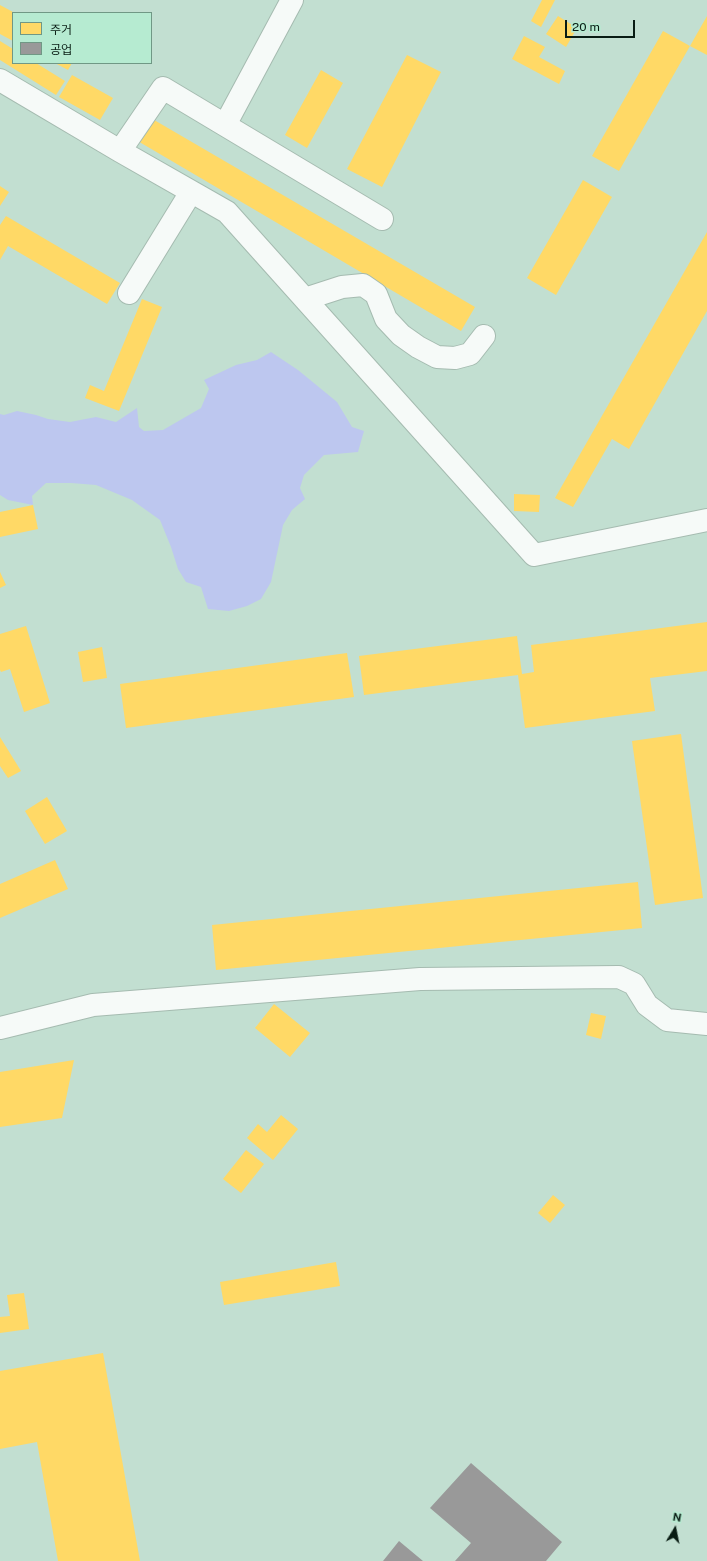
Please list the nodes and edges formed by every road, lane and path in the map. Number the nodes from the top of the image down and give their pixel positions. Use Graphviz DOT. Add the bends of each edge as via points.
graph roads {
  1 [pos="292,0"];
  2 [pos="0,80"];
  3 [pos="225,125"];
  4 [pos="120,151"];
  5 [pos="192,192"];
  6 [pos="382,219"];
  7 [pos="129,293"];
  8 [pos="305,299"];
  9 [pos="484,336"];
  10 [pos="707,520"];
  11 [pos="707,1024"];
  12 [pos="0,1028"];
  1 -- 3 [label="street"];
  2 -- 4 [label="street"];
  3 -- 4 [label="street" via="163,88"];
  3 -- 6 [label="street"];
  4 -- 5 [label="street"];
  5 -- 7 [label="street"];
  5 -- 8 [label="street" via="228,212"];
  8 -- 9 [label="street" via="342,287 363,286 376,294 386,320 401,335 438,357 455,358 470,354"];
  8 -- 10 [label="street" via="534,555"];
  11 -- 12 [label="street" via="667,1020 647,1005 634,984 619,977 420,979 102,1004"];
}
